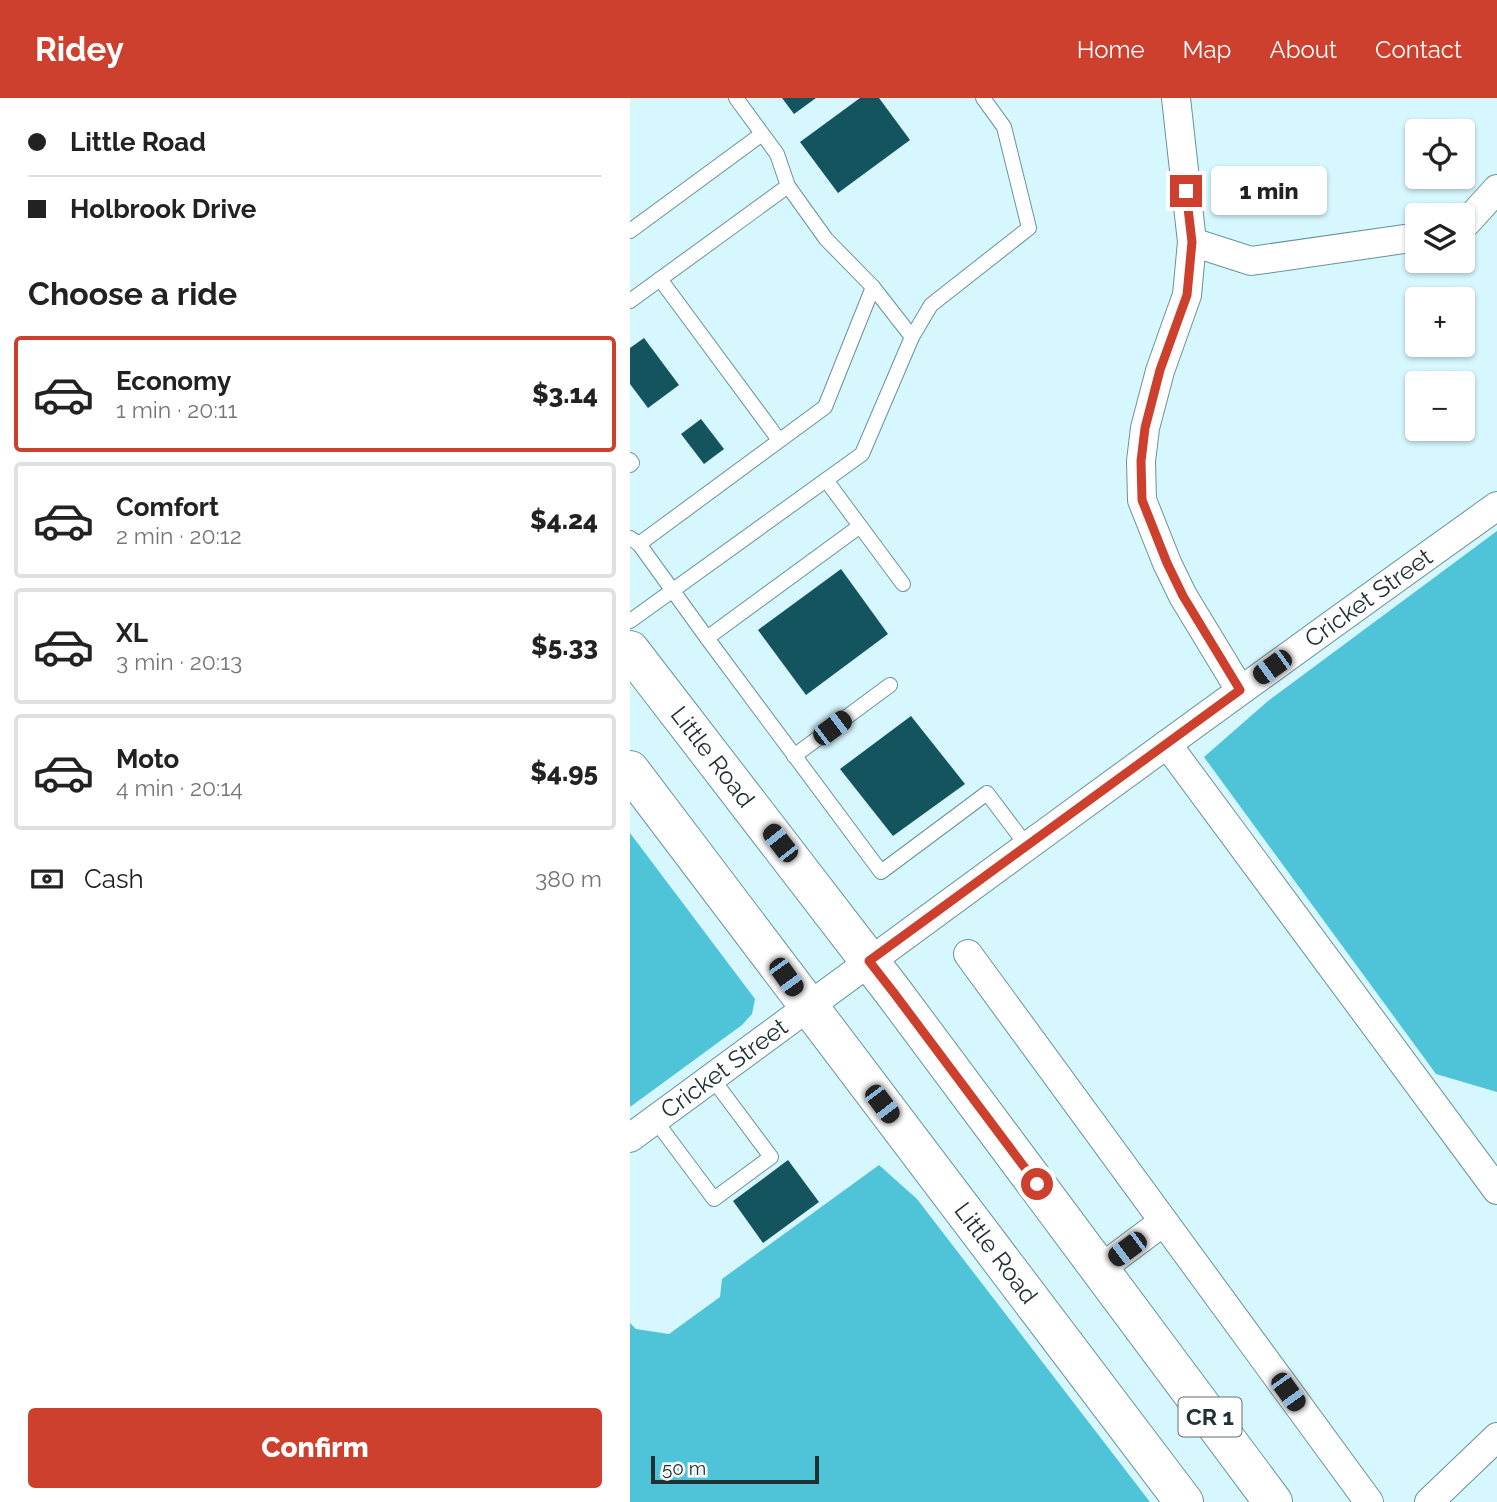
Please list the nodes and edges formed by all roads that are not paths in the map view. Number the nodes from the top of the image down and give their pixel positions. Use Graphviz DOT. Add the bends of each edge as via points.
graph roads {
  1 [pos="736,98"];
  2 [pos="983,98"];
  3 [pos="1176,98"];
  4 [pos="762,134"];
  5 [pos="788,186"];
  6 [pos="1497,189"];
  7 [pos="1475,213"];
  8 [pos="630,231"];
  9 [pos="1405,239"];
  10 [pos="1192,242"];
  11 [pos="660,279"];
  12 [pos="873,287"];
  13 [pos="630,301"];
  14 [pos="912,337"];
  15 [pos="779,440"];
  16 [pos="826,480"];
  17 [pos="1497,506"];
  18 [pos="860,526"];
  19 [pos="634,541"];
  20 [pos="903,584"];
  21 [pos="673,589"];
  22 [pos="630,621"];
  23 [pos="707,638"];
  24 [pos="630,650"];
  25 [pos="890,685"];
  26 [pos="1240,690"];
  27 [pos="1167,744"];
  28 [pos="794,756"];
  29 [pos="630,770"];
  30 [pos="1027,846"];
  31 [pos="968,954"];
  32 [pos="869,961"];
  33 [pos="808,1007"];
  34 [pos="712,1078"];
  35 [pos="655,1120"];
  36 [pos="630,1138"];
  37 [pos="1497,1190"];
  38 [pos="1163,1222"];
  39 [pos="1100,1269"];
  40 [pos="1497,1437"];
  41 [pos="1184,1502"];
  42 [pos="1273,1502"];
  43 [pos="1369,1502"];
  44 [pos="1429,1502"];
  1 -- 4 [label="lane"];
  2 -- 14 [label="lane" via="1004,127 1029,228 931,305"];
  3 -- 10 [label="street"];
  4 -- 5 [label="lane" via="777,154"];
  4 -- 8 [label="lane"];
  5 -- 11 [label="lane"];
  5 -- 12 [label="lane" via="826,239"];
  6 -- 7 [label="street"];
  9 -- 10 [label="street" via="1251,261"];
  10 -- 26 [label="street" via="1187,295 1145,428 1142,500 1183,596"];
  11 -- 13 [label="lane"];
  11 -- 15 [label="lane"];
  12 -- 14 [label="lane"];
  12 -- 15 [label="lane" via="825,407"];
  14 -- 16 [label="lane" via="862,454"];
  15 -- 19 [label="lane"];
  16 -- 18 [label="lane"];
  16 -- 21 [label="lane"];
  17 -- 26 [label="street, Cricket Street"];
  18 -- 20 [label="lane"];
  18 -- 23 [label="lane"];
  19 -- 21 [label="lane"];
  21 -- 22 [label="lane"];
  21 -- 23 [label="lane"];
  23 -- 28 [label="lane"];
  24 -- 32 [label="main road, Little Road / CR 1"];
  25 -- 28 [label="lane"];
  26 -- 27 [label="street, Cricket Street"];
  27 -- 30 [label="street, Cricket Street"];
  27 -- 37 [label="street"];
  28 -- 30 [label="lane" via="881,872 987,793"];
  29 -- 33 [label="main road, Little Road / CR 1"];
  30 -- 32 [label="street, Cricket Street"];
  31 -- 38 [label="street"];
  32 -- 33 [label="street, Cricket Street"];
  32 -- 39 [label="main road, Little Road / CR 1"];
  33 -- 34 [label="street, Cricket Street"];
  33 -- 41 [label="main road, Little Road / CR 1"];
  34 -- 35 [label="street, Cricket Street"];
  34 -- 35 [label="lane" via="771,1157 714,1199"];
  35 -- 36 [label="street, Cricket Street"];
  38 -- 39 [label="street"];
  38 -- 43 [label="street"];
  39 -- 42 [label="main road, Little Road / CR 1"];
  40 -- 44 [label="street"];
}
